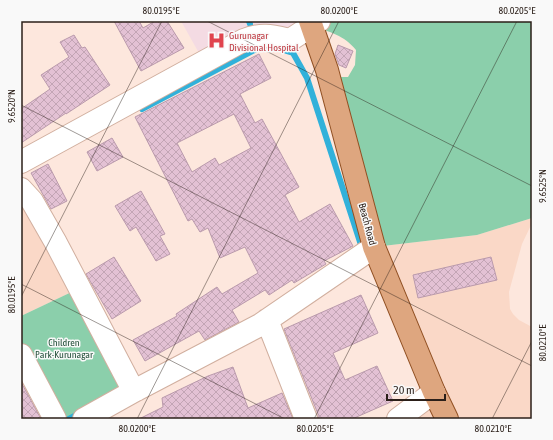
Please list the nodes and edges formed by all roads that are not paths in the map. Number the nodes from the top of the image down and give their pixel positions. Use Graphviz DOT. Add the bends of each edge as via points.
graph roads {
  1 [pos="314,23"];
  2 [pos="21,162"];
  3 [pos="21,189"];
  4 [pos="374,248"];
  5 [pos="267,320"];
  6 [pos="21,355"];
  7 [pos="136,390"];
  8 [pos="434,392"];
  9 [pos="55,419"];
  10 [pos="84,419"];
  11 [pos="306,419"];
  12 [pos="398,419"];
  13 [pos="447,419"];
  1 -- 2 [label="street" via="290,40 264,35 244,40"];
  1 -- 4 [label="main road, Beach Road"];
  3 -- 7 [label="street" via="32,201 132,388"];
  4 -- 5 [label="street"];
  4 -- 8 [label="main road, Beach Road"];
  5 -- 7 [label="street"];
  5 -- 11 [label="street"];
  6 -- 9 [label="street"];
  7 -- 10 [label="street"];
  8 -- 12 [label="street"];
  8 -- 13 [label="main road, Beach Road"];
}
